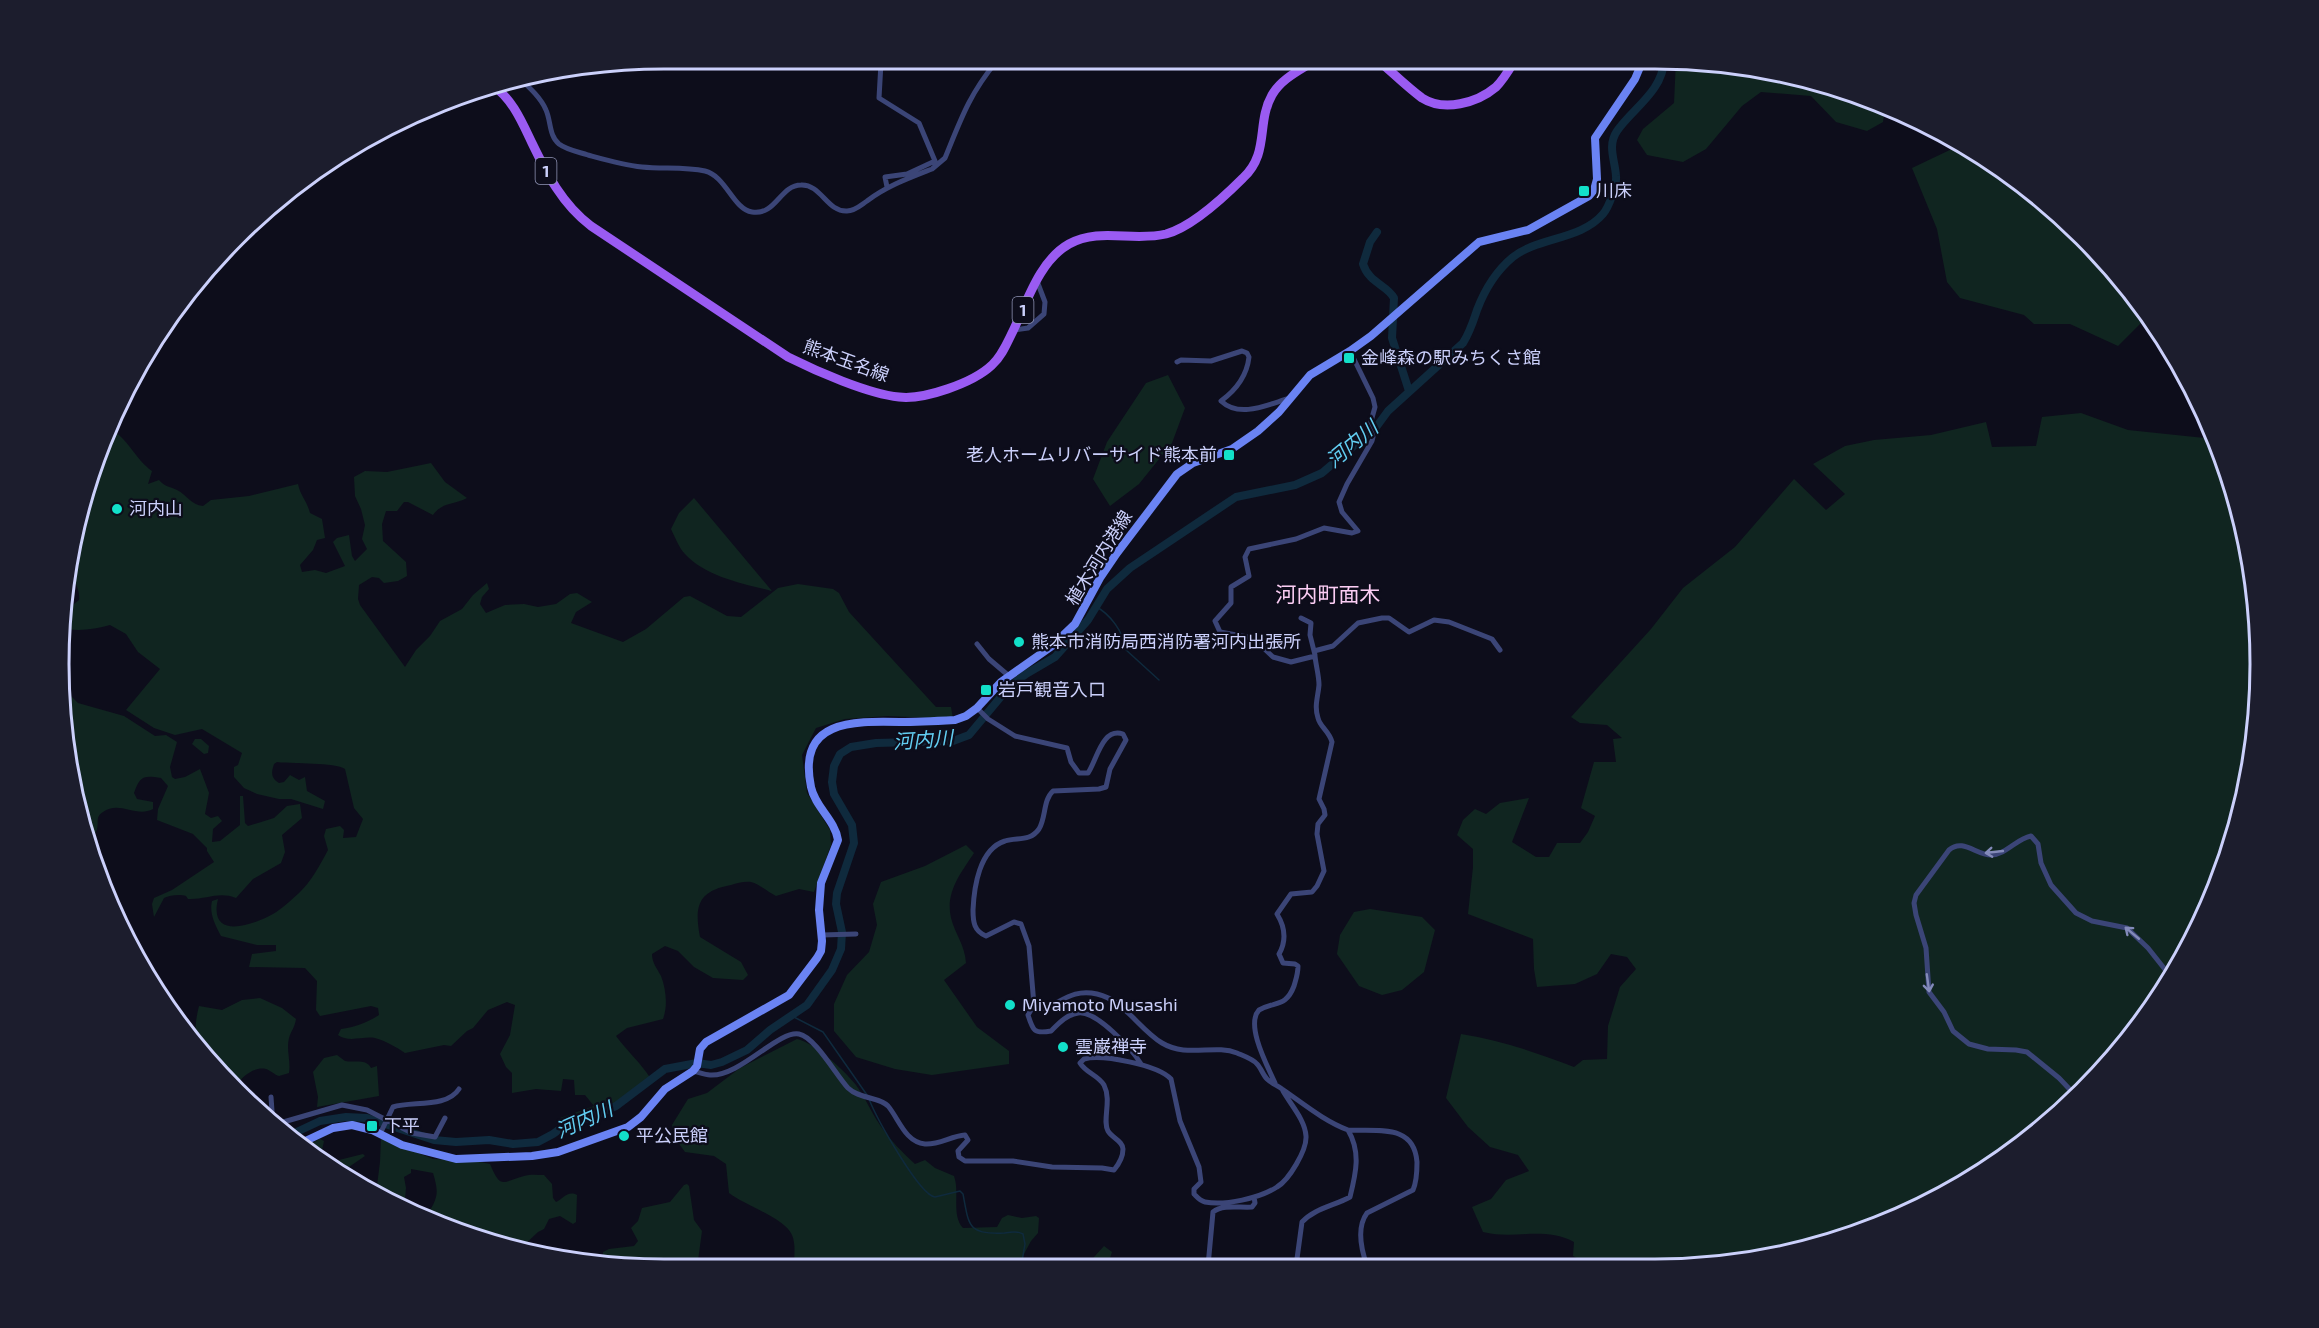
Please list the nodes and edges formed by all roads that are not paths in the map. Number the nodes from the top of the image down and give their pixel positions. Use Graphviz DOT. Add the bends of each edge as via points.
graph roads {
  1 [pos="881,69"];
  2 [pos="990,69"];
  3 [pos="1302,69"];
  4 [pos="1389,69"];
  5 [pos="1510,69"];
  6 [pos="1639,69"];
  7 [pos="526,85"];
  8 [pos="500,92"];
  9 [pos="887,187"];
  10 [pos="1038,281"];
  11 [pos="1014,330"];
  12 [pos="1350,351"];
  13 [pos="1177,362"];
  14 [pos="1290,398"];
  15 [pos="1301,618"];
  16 [pos="977,644"];
  17 [pos="1500,650"];
  18 [pos="1315,654"];
  19 [pos="1010,676"];
  20 [pos="979,710"];
  21 [pos="856,934"];
  22 [pos="822,935"];
  23 [pos="2165,970"];
  24 [pos="1034,1005"];
  25 [pos="1141,1065"];
  26 [pos="695,1069"];
  27 [pos="1278,1086"];
  28 [pos="459,1089"];
  29 [pos="2071,1090"];
  30 [pos="271,1097"];
  31 [pos="272,1111"];
  32 [pos="445,1118"];
  33 [pos="387,1121"];
  34 [pos="285,1122"];
  35 [pos="1348,1130"];
  36 [pos="381,1133"];
  37 [pos="308,1140"];
  38 [pos="1254,1197"];
  39 [pos="1209,1259"];
  40 [pos="1297,1259"];
  41 [pos="1365,1259"];
  1 -- 9 [label="street" via="879,98 919,123 935,161 907,174 885,177"];
  2 -- 9 [label="street" via="968,100 945,158 932,169"];
  3 -- 10 [label="main road, 熊本玉名線 / 1" via="1272,94 1254,165 1197,217 1166,234 1095,235 1075,241 1050,260"];
  4 -- 5 [label="main road" via="1422,98 1450,106 1495,88"];
  6 -- 12 [label="main road, 植木河内港線" via="1595,138 1598,179 1588,196 1528,230 1479,242"];
  7 -- 9 [label="street" via="545,107 552,134 560,145 623,164 713,174 748,211 767,210 794,186 809,185 838,210 846,211"];
  8 -- 11 [label="main road, 熊本玉名線 / 1" via="563,200 581,218 784,355 814,370 876,392 919,396 981,373 998,358"];
  10 -- 11 [label="main road, 熊本玉名線 / 1"];
  10 -- 11 [label="street" via="1045,302 1044,314 1028,328"];
  12 -- 14 [label="main road, 植木河内港線" via="1310,375"];
  12 -- 18 [label="street" via="1375,407 1370,425 1373,436 1339,502 1358,531 1323,528 1296,539 1249,549 1245,557 1249,576 1231,587 1231,603 1215,621 1220,632 1252,638 1274,657 1291,662"];
  13 -- 14 [label="street" via="1211,362 1242,351 1249,357 1243,378 1233,393 1221,401 1227,407 1251,410"];
  14 -- 19 [label="main road, 植木河内港線" via="1274,418 1243,442 1177,474 1100,578 1075,624"];
  15 -- 18 [label="street" via="1311,623"];
  16 -- 19 [label="street"];
  17 -- 18 [label="street" via="1492,639 1449,622 1434,620 1409,632 1383,618 1358,623 1333,646"];
  18 -- 27 [label="street" via="1317,716 1332,742 1320,799 1325,815 1317,834 1324,871 1312,892 1291,894 1276,914 1284,930 1284,945 1279,954 1283,963 1298,966 1298,974 1290,996 1258,1010 1253,1019 1255,1034"];
  19 -- 20 [label="main road, 植木河内港線"];
  20 -- 22 [label="main road, 植木河内港線" via="956,720 852,722 822,735 814,743 809,765 811,789 838,840 821,883"];
  20 -- 24 [label="street" via="1015,736 1067,748 1078,773 1088,773 1105,738 1119,732 1126,737 1106,787 1053,791 1039,829 1029,838 1006,840 998,845 976,875 974,925 987,936 1014,922 1021,924 1029,946"];
  21 -- 22 [label="street"];
  22 -- 26 [label="main road, 植木河内港線" via="821,951 789,995 706,1042"];
  23 -- 29 [label="street, one-way" via="2127,928 2092,921 2076,913 2050,885 2038,844 2031,836 1992,855 1954,846 1922,885 1914,903 1926,948 1929,992 1953,1031 1970,1044 2027,1052"];
  24 -- 25 [label="street" via="1028,1015 1035,1031 1051,1031 1068,1016 1081,1012 1095,1017"];
  24 -- 27 [label="street" via="1045,1009 1071,994 1096,993 1121,1006 1160,1042 1192,1051 1237,1053 1256,1063 1267,1079"];
  25 -- 26 [label="street" via="1092,1056 1080,1064 1099,1078 1108,1097 1108,1132 1123,1149 1114,1170 965,1161 958,1151 968,1140 965,1135 936,1143 917,1142 887,1104 853,1092 816,1047 796,1033 725,1073 711,1076"];
  25 -- 38 [label="street" via="1171,1079 1180,1121 1199,1167 1201,1182 1194,1194 1205,1202"];
  26 -- 36 [label="main road" via="665,1089 628,1127 558,1152 456,1159 402,1145"];
  27 -- 35 [label="street"];
  27 -- 38 [label="street" via="1303,1123 1307,1138 1287,1179"];
  28 -- 33 [label="street" via="439,1101 397,1106"];
  30 -- 31 [label="street"];
  32 -- 33 [label="street" via="435,1137 412,1133"];
  33 -- 34 [label="street" via="367,1110 342,1105"];
  33 -- 36 [label="street"];
  35 -- 40 [label="street" via="1354,1139 1357,1166 1350,1197 1312,1212 1302,1222"];
  35 -- 41 [label="street" via="1398,1133 1411,1141 1417,1159 1413,1190 1363,1218 1361,1241"];
  36 -- 37 [label="main road" via="362,1126 341,1126"];
  38 -- 39 [label="street" via="1252,1207 1214,1212"];
}
